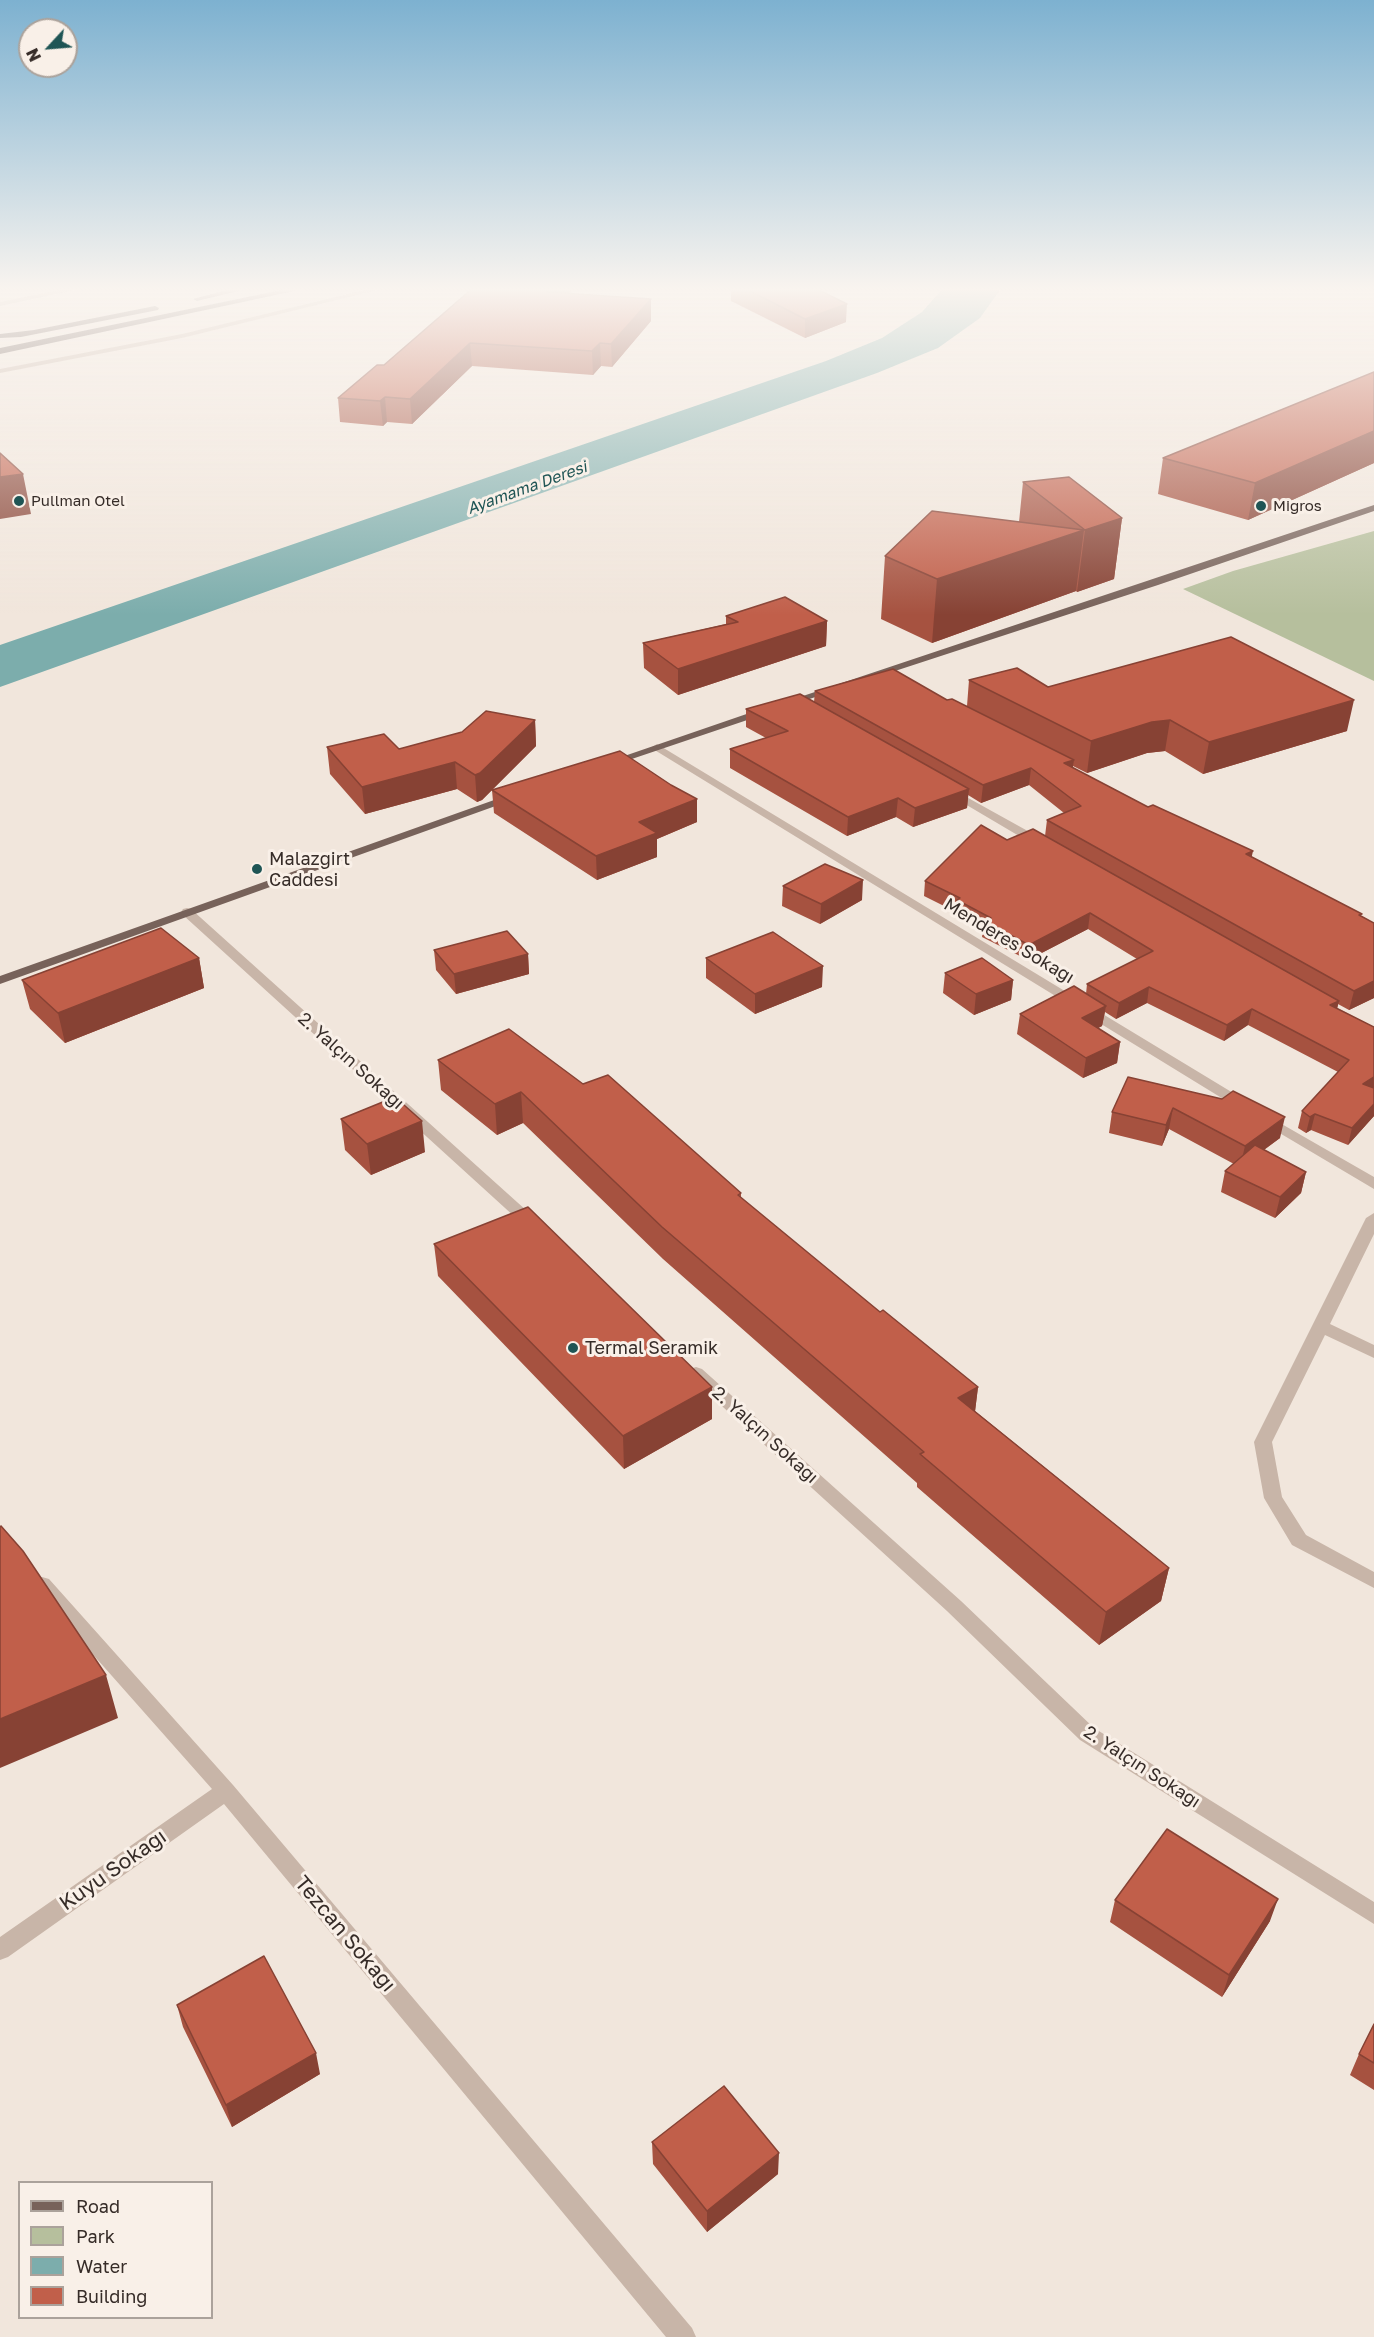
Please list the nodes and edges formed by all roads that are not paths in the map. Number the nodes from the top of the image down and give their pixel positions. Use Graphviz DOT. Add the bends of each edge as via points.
graph roads {
  1 [pos="1374,508"];
  2 [pos="878,672"];
  3 [pos="899,683"];
  4 [pos="657,747"];
  5 [pos="601,766"];
  6 [pos="938,784"];
  7 [pos="523,793"];
  8 [pos="1052,849"];
  9 [pos="187,912"];
  10 [pos="0,980"];
  11 [pos="1374,1184"];
  12 [pos="1373,1224"];
  13 [pos="548,1239"];
  14 [pos="1321,1326"];
  15 [pos="1374,1352"];
  16 [pos="681,1359"];
  17 [pos="31,1572"];
  18 [pos="1374,1581"];
  19 [pos="226,1791"];
  20 [pos="1374,1914"];
  21 [pos="0,1950"];
  22 [pos="682,2337"];
  1 -- 2 [label="main road" via="1155,584"];
  2 -- 3 [label="street"];
  2 -- 4 [label="main road" via="797,704"];
  4 -- 5 [label="main road"];
  4 -- 11 [label="street, Menderes Sokağı"];
  6 -- 8 [label="street"];
  7 -- 9 [label="main road"];
  9 -- 10 [label="main road"];
  9 -- 13 [label="street, 2. Yalçın Sokağı"];
  12 -- 14 [label="street"];
  14 -- 15 [label="street"];
  14 -- 18 [label="street" via="1263,1442 1273,1498 1299,1540"];
  16 -- 20 [label="street, 2. Yalçın Sokağı" via="954,1606 1087,1734"];
  17 -- 19 [label="street, Tezcan Sokağı"];
  19 -- 21 [label="street, Kuyu Sokağı"];
  19 -- 22 [label="street, Tezcan Sokağı"];
}
